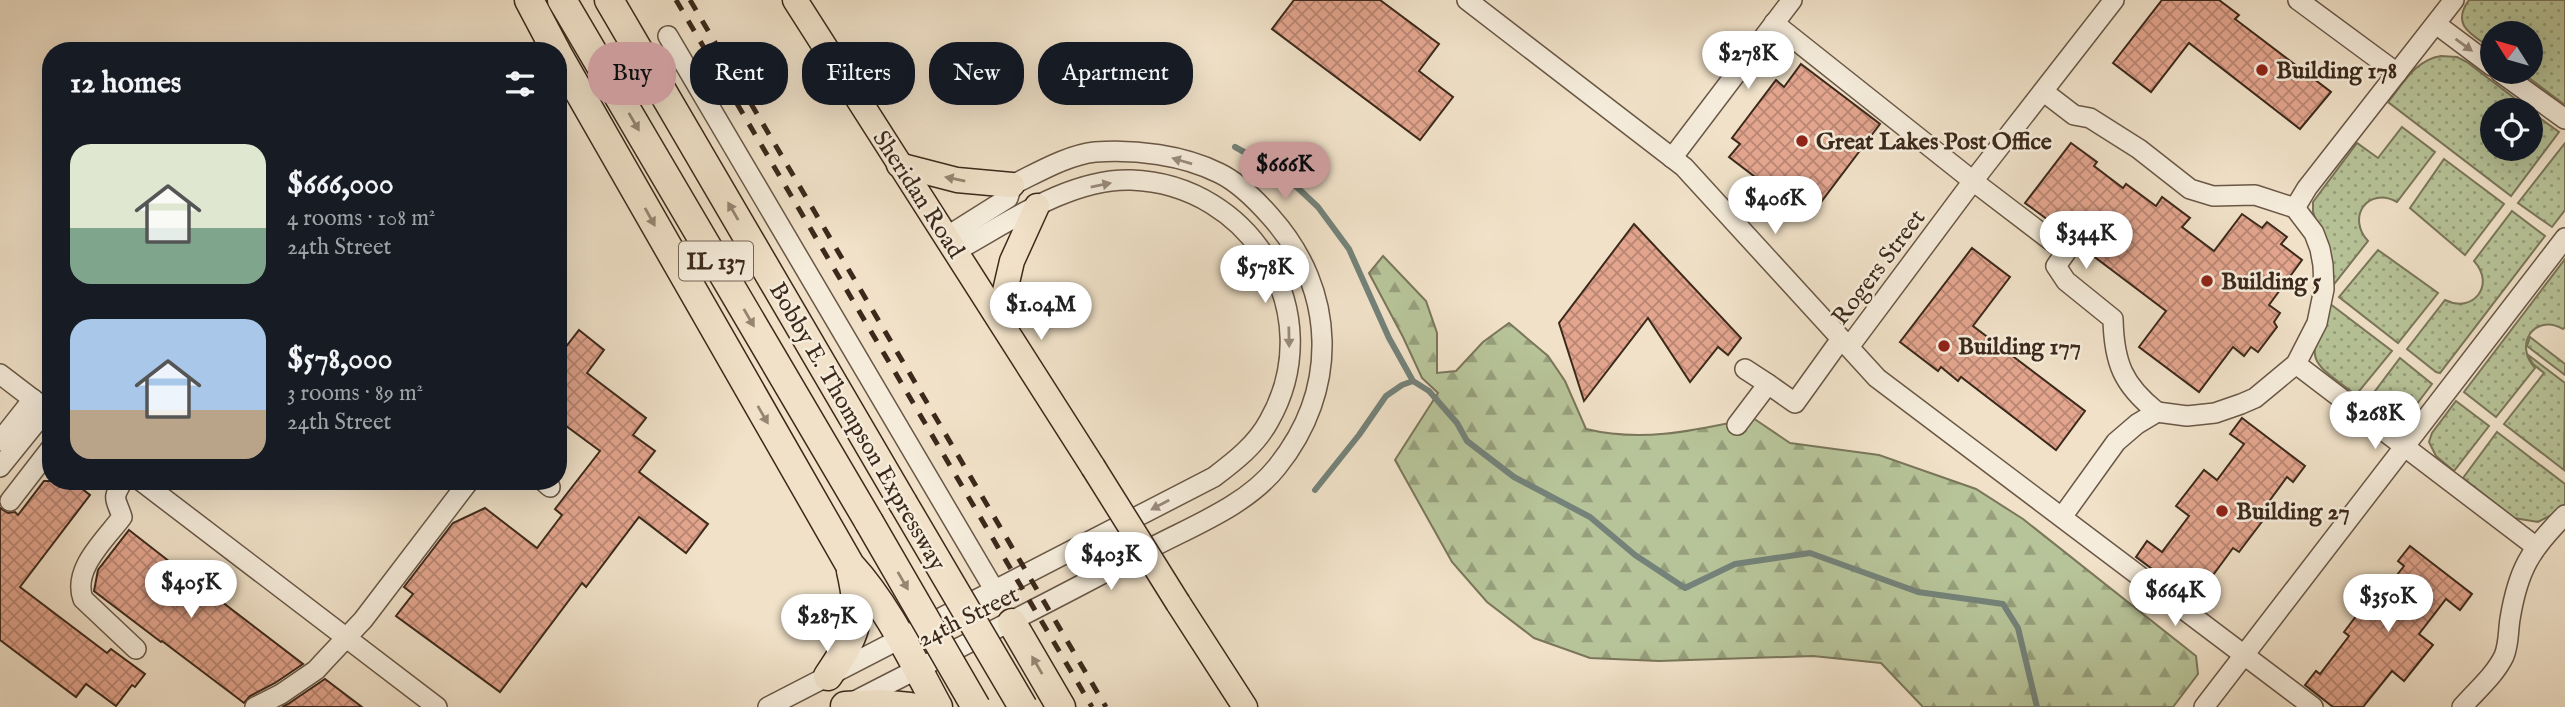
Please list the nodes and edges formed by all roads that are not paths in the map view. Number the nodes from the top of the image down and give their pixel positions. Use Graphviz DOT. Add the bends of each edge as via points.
graph roads {
  1 [pos="529,0"];
  2 [pos="562,0"];
  3 [pos="609,0"];
  4 [pos="794,0"];
  5 [pos="1467,0"];
  6 [pos="1792,0"];
  7 [pos="2114,0"];
  8 [pos="2298,0"];
  9 [pos="2454,0"];
  10 [pos="1774,23"];
  11 [pos="2436,24"];
  12 [pos="668,36"];
  13 [pos="551,42"];
  14 [pos="2480,57"];
  15 [pos="567,70"];
  16 [pos="2397,73"];
  17 [pos="2517,84"];
  18 [pos="2044,92"];
  19 [pos="2565,119"];
  20 [pos="1672,158"];
  21 [pos="899,165"];
  22 [pos="1973,181"];
  23 [pos="1012,185"];
  24 [pos="1037,206"];
  25 [pos="2295,208"];
  26 [pos="2565,238"];
  27 [pos="951,244"];
  28 [pos="999,317"];
  29 [pos="1845,343"];
  30 [pos="2296,364"];
  31 [pos="1745,369"];
  32 [pos="0,374"];
  33 [pos="1768,384"];
  34 [pos="42,406"];
  35 [pos="42,408"];
  36 [pos="42,408"];
  37 [pos="2157,412"];
  38 [pos="1737,425"];
  39 [pos="0,442"];
  40 [pos="2404,446"];
  41 [pos="42,460"];
  42 [pos="0,467"];
  43 [pos="117,490"];
  44 [pos="153,490"];
  45 [pos="461,490"];
  46 [pos="10,501"];
  47 [pos="2565,515"];
  48 [pos="2062,517"];
  49 [pos="2535,546"];
  50 [pos="850,565"];
  51 [pos="995,591"];
  52 [pos="1012,623"];
  53 [pos="346,638"];
  54 [pos="900,639"];
  55 [pos="135,649"];
  56 [pos="2244,654"];
  57 [pos="917,669"];
  58 [pos="828,676"];
  59 [pos="844,706"];
  60 [pos="255,707"];
  61 [pos="437,707"];
  62 [pos="768,707"];
  63 [pos="910,707"];
  64 [pos="938,707"];
  65 [pos="976,707"];
  66 [pos="1023,707"];
  67 [pos="1061,707"];
  68 [pos="1245,707"];
  69 [pos="2204,707"];
  70 [pos="2313,707"];
  71 [pos="2462,707"];
  1 -- 13 [label="highway"];
  2 -- 65 [label="highway, Bobby E. Thompson Expressway / IL 137, one-way, bridge"];
  66 -- 3 [label="highway, Bobby E. Thompson Expressway / IL 137, one-way, bridge"];
  4 -- 21 [label="main road, Sheridan Road"];
  5 -- 20 [label="street"];
  6 -- 10 [label="street"];
  7 -- 18 [label="street, Rogers Street"];
  8 -- 16 [label="street"];
  9 -- 11 [label="street"];
  10 -- 20 [label="street"];
  10 -- 22 [label="street"];
  11 -- 14 [label="street, one-way"];
  11 -- 16 [label="street"];
  12 -- 51 [label="street"];
  15 -- 50 [label="highway, one-way"];
  16 -- 25 [label="street"];
  17 -- 19 [label="street"];
  18 -- 22 [label="street, Rogers Street"];
  18 -- 25 [label="street" via="2074,115 2090,118 2139,149 2190,189 2213,197 2255,195"];
  20 -- 29 [label="street"];
  23 -- 21 [label="main road, one-way" via="957,180"];
  21 -- 27 [label="main road, Sheridan Road"];
  22 -- 29 [label="street, Rogers Street"];
  22 -- 37 [label="street" via="2066,252 2056,266 2066,281 2113,319 2125,381"];
  23 -- 27 [label="street, 24th Street" via="1008,198"];
  52 -- 23 [label="street, 24th Street, one-way" via="1199,523 1259,485 1289,453 1312,411 1322,370 1321,323 1311,278 1289,237 1259,203 1220,173 1177,158 1093,153"];
  24 -- 27 [label="street, 24th Street"];
  24 -- 28 [label="main road" via="1012,261"];
  24 -- 51 [label="street, 24th Street, one-way" via="1065,193 1130,180 1198,196 1222,210 1251,236 1275,273 1287,310 1289,356 1286,378 1269,422 1237,460 1214,477"];
  25 -- 30 [label="street" via="2320,249 2324,289 2317,323"];
  26 -- 40 [label="street"];
  27 -- 28 [label="main road, Sheridan Road"];
  28 -- 68 [label="main road, Sheridan Road, bridge"];
  29 -- 33 [label="street" via="1795,403"];
  29 -- 48 [label="street, Rogers Street" via="1877,378"];
  30 -- 37 [label="street" via="2255,398 2215,414"];
  30 -- 40 [label="street"];
  31 -- 33 [label="street"];
  32 -- 34 [label="street"];
  33 -- 38 [label="street"];
  35 -- 39 [label="street"];
  36 -- 42 [label="street"];
  37 -- 48 [label="street" via="2116,442"];
  40 -- 49 [label="street"];
  40 -- 56 [label="street"];
  41 -- 46 [label="street"];
  43 -- 55 [label="street" via="116,504 122,517 81,575 79,588 83,600"];
  44 -- 53 [label="street"];
  45 -- 53 [label="street"];
  47 -- 49 [label="street"];
  48 -- 56 [label="street, Rogers Street"];
  49 -- 71 [label="street" via="2515,587 2504,655"];
  50 -- 54 [label="highway"];
  50 -- 58 [label="highway" via="858,603 855,625 850,643"];
  51 -- 54 [label="street, 24th Street"];
  52 -- 57 [label="street, 24th Street"];
  67 -- 52 [label="highway, one-way"];
  53 -- 60 [label="street" via="316,670"];
  53 -- 61 [label="street"];
  54 -- 57 [label="highway"];
  54 -- 58 [label="street, 24th Street"];
  56 -- 69 [label="street"];
  56 -- 70 [label="street, Rogers Street"];
  57 -- 59 [label="street, 24th Street"];
  57 -- 64 [label="highway"];
  58 -- 62 [label="street, 24th Street"];
  59 -- 63 [label="highway"];
}
